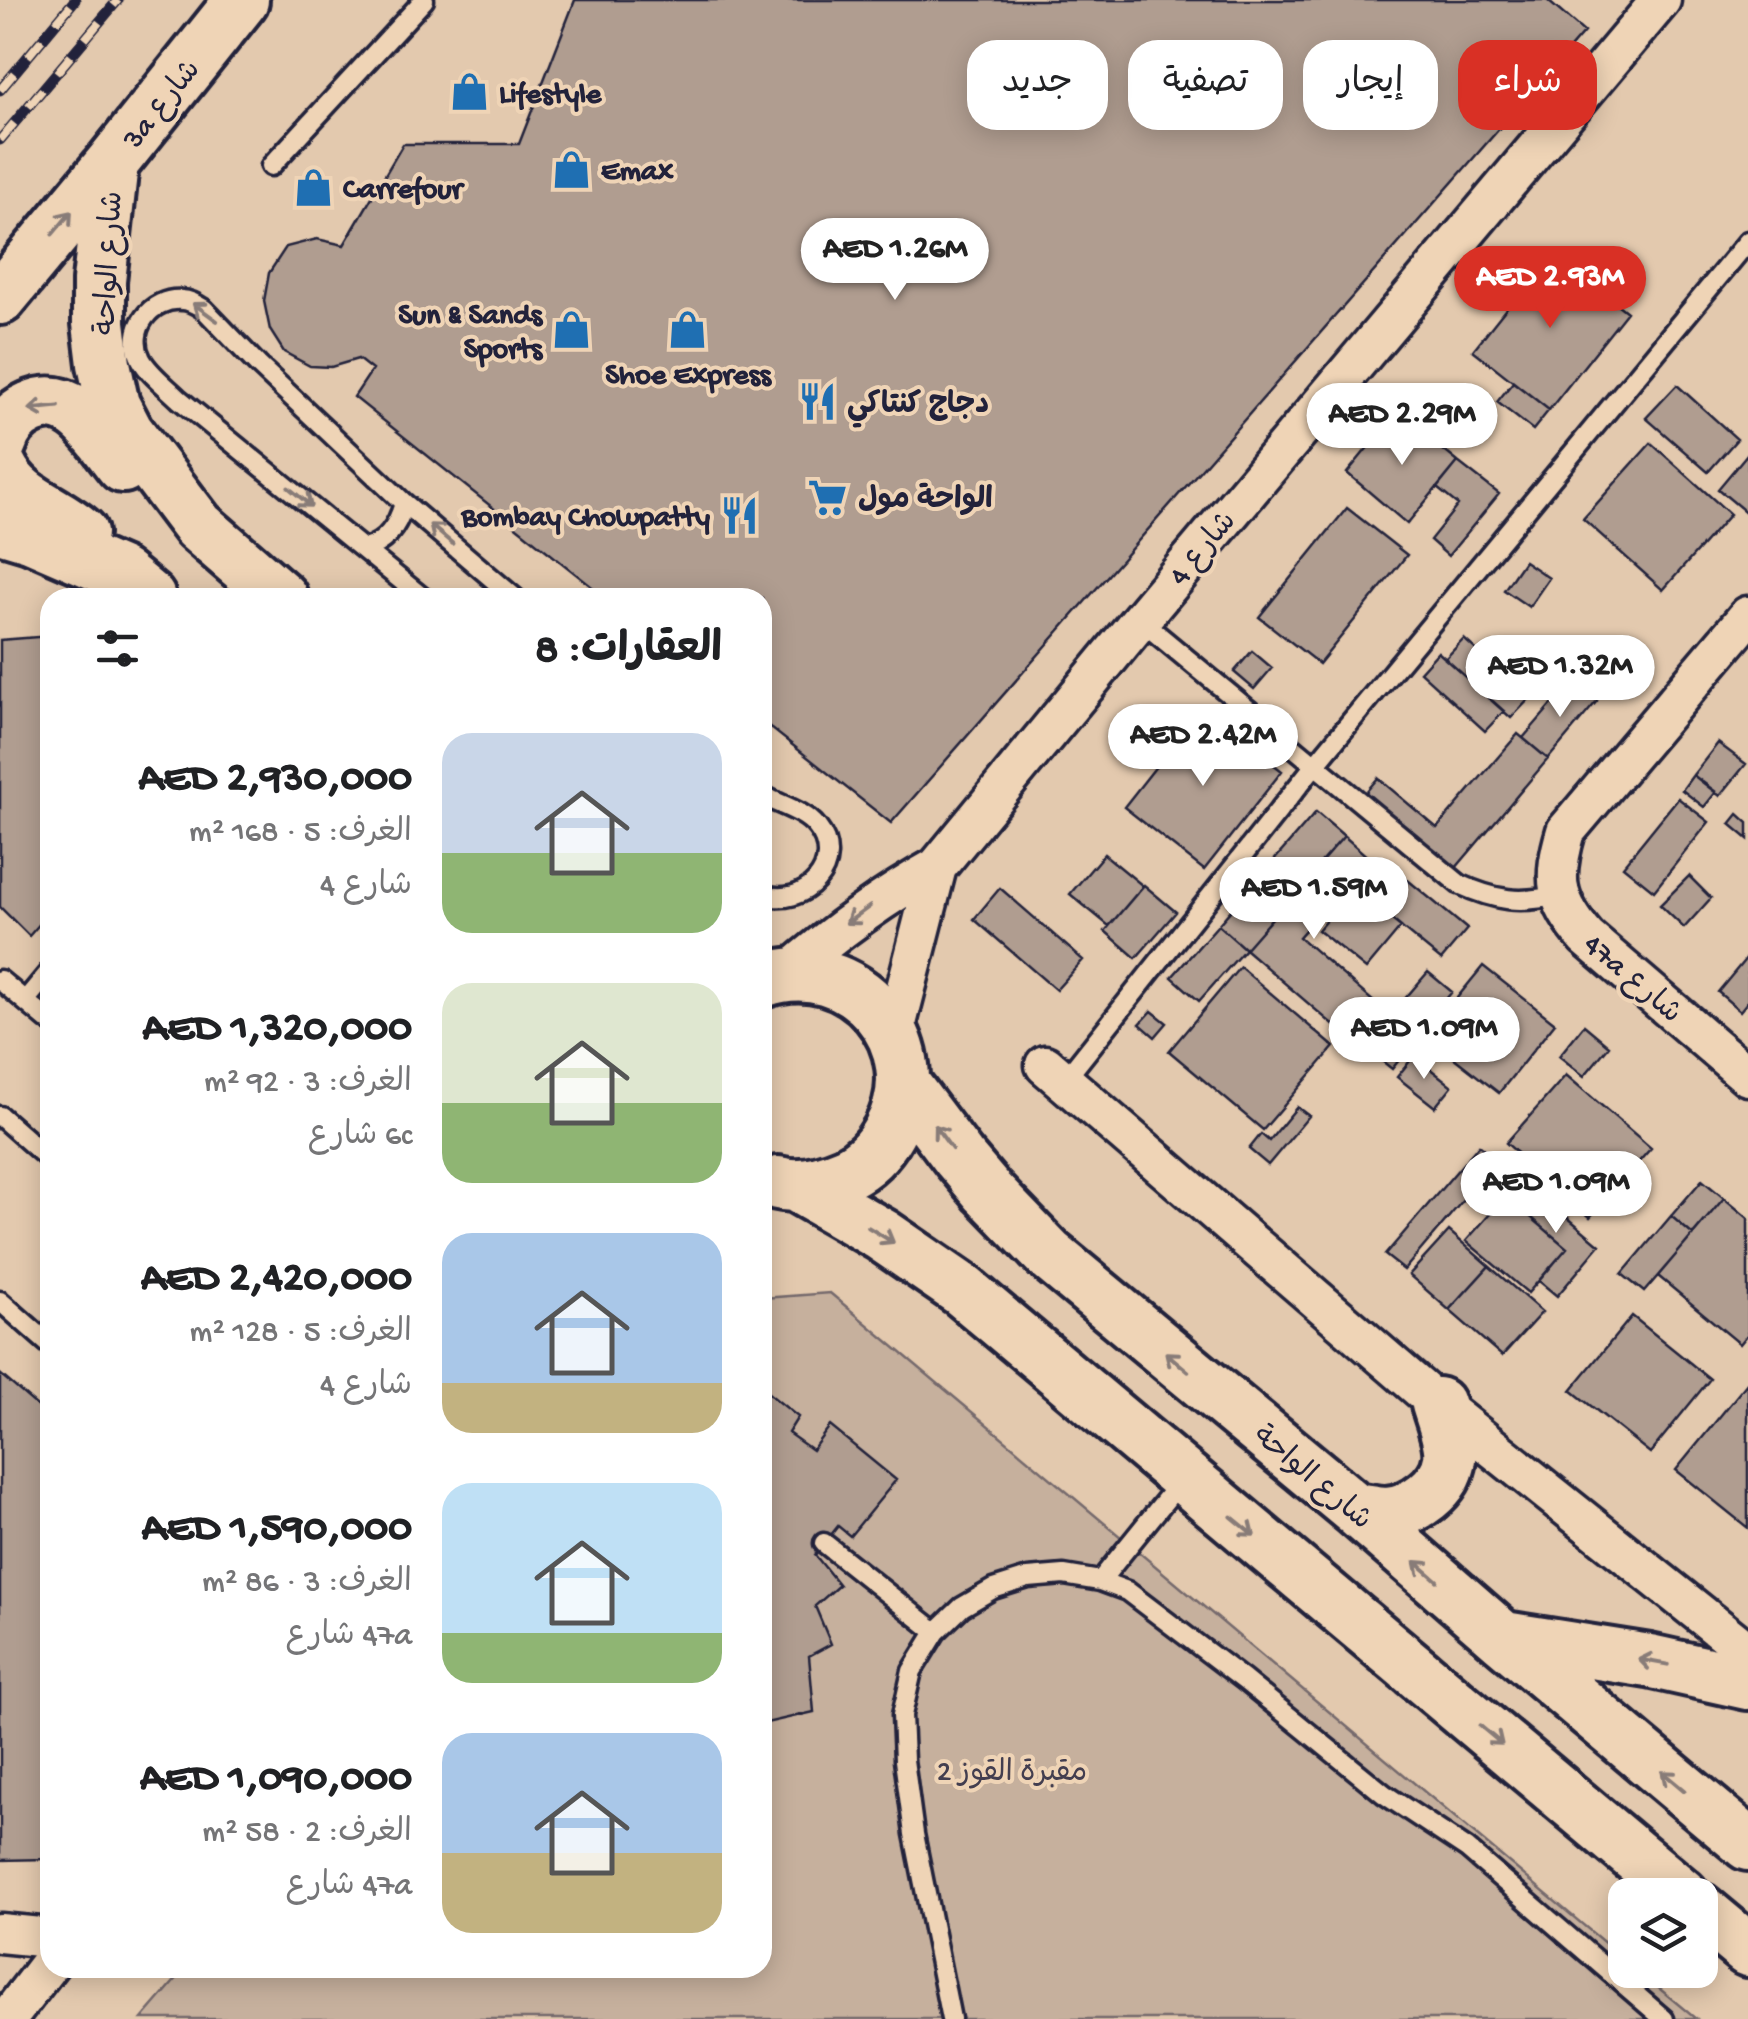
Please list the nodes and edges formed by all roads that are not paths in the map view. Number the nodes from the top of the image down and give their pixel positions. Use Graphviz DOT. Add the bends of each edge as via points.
graph roads {
  1 [pos="242,0"];
  2 [pos="424,0"];
  3 [pos="1661,0"];
  4 [pos="112,163"];
  5 [pos="271,166"];
  6 [pos="1748,241"];
  7 [pos="0,298"];
  8 [pos="0,443"];
  9 [pos="0,466"];
  10 [pos="404,503"];
  11 [pos="0,526"];
  12 [pos="198,526"];
  13 [pos="364,548"];
  14 [pos="134,586"];
  15 [pos="269,588"];
  16 [pos="399,588"];
  17 [pos="503,588"];
  18 [pos="1748,616"];
  19 [pos="1140,620"];
  20 [pos="1314,766"];
  21 [pos="772,800"];
  22 [pos="937,867"];
  23 [pos="1560,895"];
  24 [pos="772,898"];
  25 [pos="772,975"];
  26 [pos="0,980"];
  27 [pos="40,983"];
  28 [pos="25,1001"];
  29 [pos="40,1014"];
  30 [pos="894,1035"];
  31 [pos="1054,1073"];
  32 [pos="1748,1076"];
  33 [pos="904,1085"];
  34 [pos="0,1116"];
  35 [pos="40,1151"];
  36 [pos="777,1187"];
  37 [pos="0,1301"];
  38 [pos="40,1336"];
  39 [pos="1438,1404"];
  40 [pos="1183,1477"];
  41 [pos="1355,1509"];
  42 [pos="824,1544"];
  43 [pos="1100,1581"];
  44 [pos="936,1632"];
  45 [pos="1503,1638"];
  46 [pos="1748,1652"];
  47 [pos="1748,1684"];
  48 [pos="1748,1844"];
  49 [pos="1662,1878"];
  50 [pos="1718,1925"];
  51 [pos="0,1933"];
  52 [pos="40,1937"];
  53 [pos="1748,1950"];
  54 [pos="40,1976"];
  55 [pos="7,2019"];
  56 [pos="951,2019"];
  57 [pos="1664,2019"];
  1 -- 4 [label="street, 3a شارع"];
  2 -- 5 [label="lane"];
  3 -- 19 [label="street, شارع 4"];
  7 -- 4 [label="street, 3a شارع, one-way"];
  4 -- 12 [label="street, شارع الواحة" via="100,323 113,404"];
  6 -- 20 [label="lane"];
  12 -- 8 [label="street, one-way" via="130,476 73,410 35,405 4,429"];
  9 -- 14 [label="street" via="9,484 75,528"];
  10 -- 13 [label="lane" via="390,533"];
  10 -- 13 [label="lane, one-way" via="204,308 181,300 148,313 138,348 149,369"];
  17 -- 10 [label="lane, one-way"];
  11 -- 14 [label="street"];
  12 -- 15 [label="street, شارع الواحة"];
  13 -- 16 [label="lane"];
  18 -- 23 [label="street" via="1566,831 1557,862"];
  19 -- 20 [label="lane"];
  19 -- 22 [label="street, شارع 4"];
  20 -- 23 [label="lane" via="1460,884 1509,900"];
  20 -- 31 [label="lane"];
  21 -- 24 [label="lane" via="818,827 826,856 823,871 803,894"];
  22 -- 25 [label="street, شارع 4, one-way"];
  22 -- 30 [label="street, شارع 4"];
  23 -- 32 [label="street, 47a شارع" via="1587,938"];
  25 -- 30 [label="street" via="819,976 850,988 876,1008"];
  26 -- 28 [label="lane"];
  27 -- 28 [label="lane"];
  28 -- 29 [label="lane"];
  30 -- 33 [label="street"];
  31 -- 39 [label="street"];
  33 -- 36 [label="street" via="897,1117 858,1167 828,1181"];
  41 -- 33 [label="street, شارع الواحة, one-way" via="1049,1256 968,1169"];
  34 -- 35 [label="lane"];
  36 -- 40 [label="street, one-way" via="882,1235 962,1290"];
  37 -- 38 [label="lane"];
  39 -- 41 [label="street" via="1450,1460 1438,1486 1415,1505 1386,1513"];
  39 -- 46 [label="street"];
  40 -- 43 [label="lane"];
  40 -- 49 [label="street, one-way"];
  45 -- 41 [label="street, شارع الواحة, one-way"];
  42 -- 44 [label="lane"];
  43 -- 44 [label="lane" via="1028,1578 977,1598"];
  43 -- 57 [label="lane" via="1127,1592 1384,1794 1467,1849"];
  44 -- 56 [label="lane" via="912,1672 902,1715 914,1834"];
  47 -- 45 [label="street, one-way"];
  48 -- 45 [label="street, شارع الواحة, one-way"];
  50 -- 53 [label="street"];
  51 -- 52 [label="street"];
  54 -- 55 [label="street"];
}
